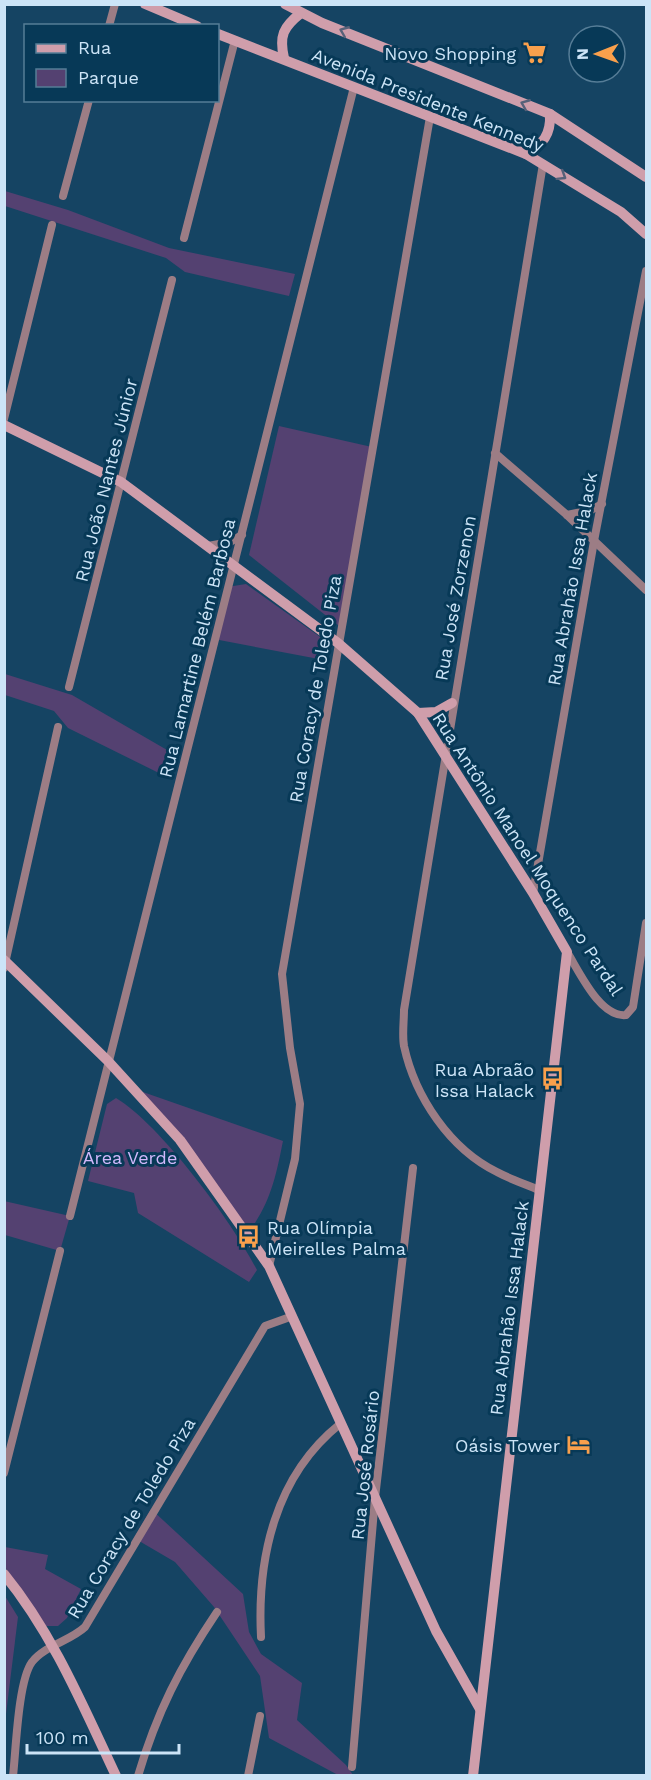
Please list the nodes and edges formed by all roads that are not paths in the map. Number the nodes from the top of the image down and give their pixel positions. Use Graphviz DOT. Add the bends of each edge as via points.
graph roads {
  1 [pos="115,4"];
  2 [pos="145,4"];
  3 [pos="285,4"];
  4 [pos="301,13"];
  5 [pos="110,24"];
  6 [pos="192,24"];
  7 [pos="219,34"];
  8 [pos="235,40"];
  9 [pos="284,58"];
  10 [pos="354,87"];
  11 [pos="88,102"];
  12 [pos="550,114"];
  13 [pos="430,117"];
  14 [pos="526,154"];
  15 [pos="543,164"];
  16 [pos="646,177"];
  17 [pos="63,196"];
  18 [pos="52,225"];
  19 [pos="646,234"];
  20 [pos="184,238"];
  21 [pos="646,271"];
  22 [pos="172,280"];
  23 [pos="4,419"];
  24 [pos="4,424"];
  25 [pos="495,453"];
  26 [pos="121,482"];
  27 [pos="602,504"];
  28 [pos="567,515"];
  29 [pos="242,535"];
  30 [pos="594,541"];
  31 [pos="208,546"];
  32 [pos="234,566"];
  33 [pos="646,591"];
  34 [pos="338,643"];
  35 [pos="69,687"];
  36 [pos="452,703"];
  37 [pos="418,713"];
  38 [pos="58,727"];
  39 [pos="446,757"];
  40 [pos="533,893"];
  41 [pos="646,923"];
  42 [pos="567,952"];
  43 [pos="5,963"];
  44 [pos="108,1061"];
  45 [pos="412,1168"];
  46 [pos="539,1190"];
  47 [pos="70,1216"];
  48 [pos="60,1251"];
  49 [pos="269,1266"];
  50 [pos="290,1317"];
  51 [pos="340,1424"];
  52 [pos="4,1473"];
  53 [pos="375,1498"];
  54 [pos="4,1574"];
  55 [pos="217,1612"];
  56 [pos="261,1637"];
  57 [pos="54,1646"];
  58 [pos="480,1709"];
  59 [pos="260,1716"];
  60 [pos="352,1767"];
  61 [pos="13,1776"];
  62 [pos="116,1776"];
  63 [pos="138,1776"];
  64 [pos="248,1776"];
  65 [pos="473,1776"];
  1 -- 5 [label="street"];
  2 -- 6 [label="street"];
  3 -- 4 [label="street, Avenida Presidente Kennedy"];
  4 -- 9 [label="street" via="282,33"];
  12 -- 4 [label="street, Avenida Presidente Kennedy, one-way"];
  7 -- 8 [label="street, Avenida Presidente Kennedy"];
  8 -- 9 [label="street, Avenida Presidente Kennedy"];
  8 -- 20 [label="street"];
  9 -- 10 [label="street, Avenida Presidente Kennedy"];
  10 -- 13 [label="street, Avenida Presidente Kennedy"];
  10 -- 29 [label="street, Rua Lamartine Belém Barbosa"];
  11 -- 17 [label="street"];
  12 -- 14 [label="street" via="551,129 544,141"];
  12 -- 16 [label="street, Avenida Presidente Kennedy"];
  13 -- 14 [label="street, Avenida Presidente Kennedy"];
  13 -- 34 [label="street, Rua Coracy de Toledo Piza"];
  14 -- 15 [label="street, Avenida Presidente Kennedy"];
  15 -- 19 [label="street, Avenida Presidente Kennedy, one-way" via="621,212"];
  15 -- 25 [label="street, Rua José Zorzenon"];
  18 -- 23 [label="street"];
  21 -- 27 [label="street, Rua Abrahão Issa Halack"];
  22 -- 26 [label="street, Rua João Nantes Júnior"];
  24 -- 26 [label="street, Rua Antônio Manoel Moquenco Pardal"];
  25 -- 28 [label="street"];
  25 -- 36 [label="street, Rua José Zorzenon"];
  26 -- 31 [label="street, Rua Antônio Manoel Moquenco Pardal"];
  26 -- 35 [label="street, Rua João Nantes Júnior"];
  27 -- 28 [label="street"];
  27 -- 30 [label="street, Rua Abrahão Issa Halack"];
  28 -- 30 [label="street"];
  29 -- 31 [label="street"];
  29 -- 32 [label="street, Rua Lamartine Belém Barbosa"];
  30 -- 33 [label="street"];
  30 -- 40 [label="street, Rua Abrahão Issa Halack"];
  31 -- 32 [label="street, Rua Antônio Manoel Moquenco Pardal"];
  32 -- 34 [label="street, Rua Antônio Manoel Moquenco Pardal"];
  32 -- 44 [label="street, Rua Lamartine Belém Barbosa"];
  34 -- 37 [label="street, Rua Antônio Manoel Moquenco Pardal"];
  34 -- 49 [label="street, Rua Coracy de Toledo Piza" via="282,974 300,1104 296,1159"];
  36 -- 37 [label="street" via="436,712"];
  36 -- 39 [label="street, Rua José Zorzenon"];
  37 -- 39 [label="street, Rua Antônio Manoel Moquenco Pardal"];
  38 -- 43 [label="street"];
  39 -- 40 [label="street, Rua Antônio Manoel Moquenco Pardal"];
  39 -- 46 [label="street, Rua José Zorzenon" via="404,1010 404,1044 413,1077 459,1147 496,1172"];
  40 -- 42 [label="street, Rua Antônio Manoel Moquenco Pardal"];
  41 -- 42 [label="street, Rua Antônio Manoel Moquenco Pardal" via="633,1007 626,1015 613,1014 602,1005"];
  42 -- 46 [label="street, Rua Abrahão Issa Halack"];
  43 -- 44 [label="street"];
  44 -- 47 [label="street, Rua Lamartine Belém Barbosa"];
  44 -- 49 [label="street" via="180,1140"];
  45 -- 53 [label="street, Rua José Rosário"];
  46 -- 58 [label="street, Rua Abrahão Issa Halack"];
  48 -- 52 [label="street"];
  49 -- 50 [label="street"];
  50 -- 51 [label="street"];
  50 -- 57 [label="street, Rua Coracy de Toledo Piza" via="265,1326 85,1627 75,1637"];
  51 -- 53 [label="street"];
  51 -- 56 [label="street" via="318,1442 285,1494 262,1566"];
  53 -- 58 [label="street" via="436,1631"];
  53 -- 60 [label="street, Rua José Rosário"];
  54 -- 57 [label="street"];
  55 -- 63 [label="street" via="183,1661 150,1735"];
  57 -- 61 [label="street, Rua Coracy de Toledo Piza" via="32,1662 24,1679"];
  57 -- 62 [label="street"];
  58 -- 65 [label="street, Rua Abrahão Issa Halack"];
  59 -- 64 [label="street"];
}
